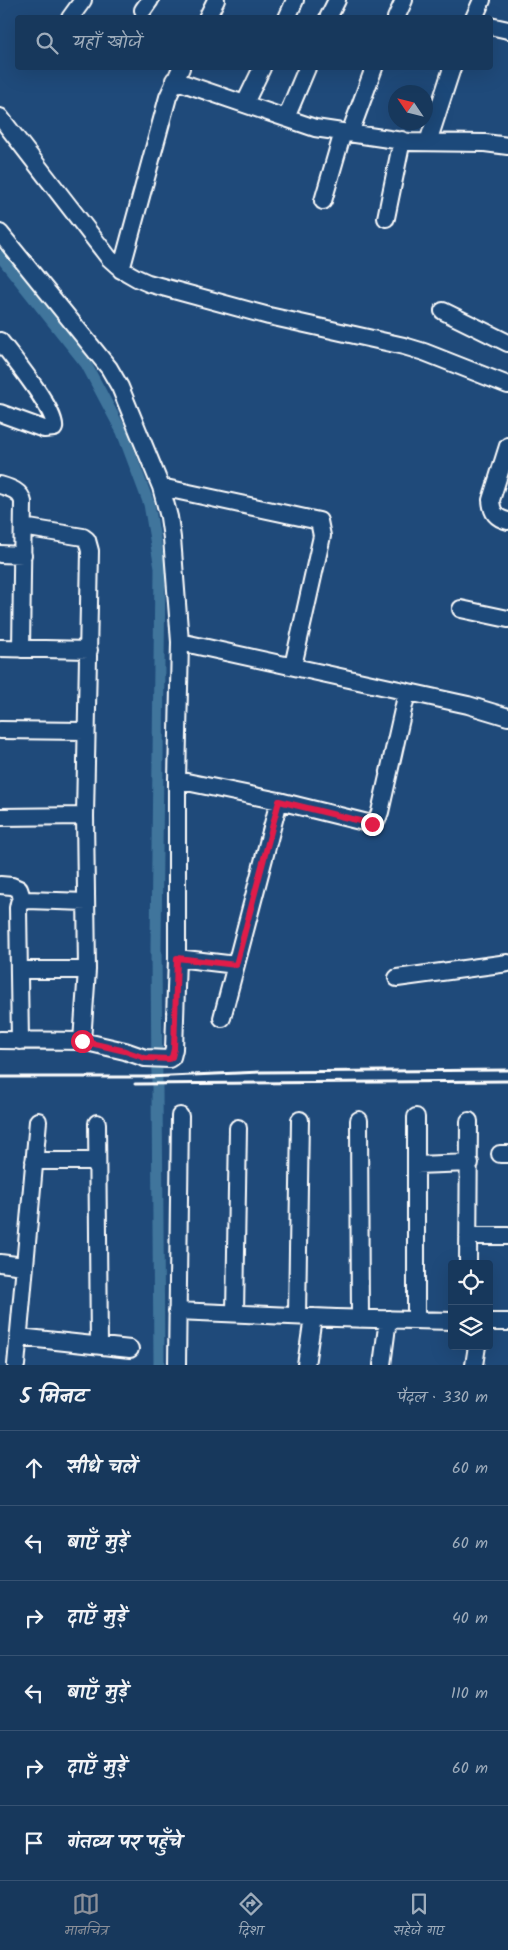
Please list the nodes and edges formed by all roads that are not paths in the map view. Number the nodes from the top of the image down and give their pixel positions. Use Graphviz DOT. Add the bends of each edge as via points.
graph roads {
  1 [pos="216,0"];
  2 [pos="295,0"];
  3 [pos="337,0"];
  4 [pos="404,0"];
  5 [pos="482,0"];
  6 [pos="81,1"];
  7 [pos="72,15"];
  8 [pos="208,15"];
  9 [pos="288,15"];
  10 [pos="330,15"];
  11 [pos="397,15"];
  12 [pos="475,15"];
  13 [pos="493,27"];
  14 [pos="508,30"];
  15 [pos="261,70"];
  16 [pos="306,70"];
  17 [pos="373,70"];
  18 [pos="451,70"];
  19 [pos="177,74"];
  20 [pos="245,103"];
  21 [pos="0,118"];
  22 [pos="286,118"];
  23 [pos="347,132"];
  24 [pos="402,140"];
  25 [pos="428,142"];
  26 [pos="507,143"];
  27 [pos="323,201"];
  28 [pos="386,218"];
  29 [pos="0,233"];
  30 [pos="121,270"];
  31 [pos="443,310"];
  32 [pos="0,341"];
  33 [pos="508,343"];
  34 [pos="508,385"];
  35 [pos="0,413"];
  36 [pos="508,446"];
  37 [pos="0,485"];
  38 [pos="161,487"];
  39 [pos="508,521"];
  40 [pos="23,527"];
  41 [pos="0,554"];
  42 [pos="23,555"];
  43 [pos="461,609"];
  44 [pos="508,620"];
  45 [pos="180,642"];
  46 [pos="0,648"];
  47 [pos="21,649"];
  48 [pos="89,650"];
  49 [pos="293,666"];
  50 [pos="407,692"];
  51 [pos="508,717"];
  52 [pos="0,730"];
  53 [pos="85,732"];
  54 [pos="177,780"];
  55 [pos="279,801"];
  56 [pos="85,816"];
  57 [pos="0,817"];
  58 [pos="0,885"];
  59 [pos="23,901"];
  60 [pos="86,902"];
  61 [pos="177,958"];
  62 [pos="508,963"];
  63 [pos="236,965"];
  64 [pos="19,970"];
  65 [pos="87,970"];
  66 [pos="397,978"];
  67 [pos="222,1018"];
  68 [pos="0,1040"];
  69 [pos="20,1041"];
  70 [pos="82,1041"];
  71 [pos="180,1116"];
  72 [pos="416,1117"];
  73 [pos="300,1120"];
  74 [pos="359,1120"];
  75 [pos="38,1121"];
  76 [pos="469,1121"];
  77 [pos="97,1123"];
  78 [pos="238,1128"];
  79 [pos="34,1161"];
  80 [pos="98,1161"];
  81 [pos="470,1162"];
  82 [pos="416,1164"];
  83 [pos="468,1236"];
  84 [pos="508,1236"];
  85 [pos="468,1260"];
  86 [pos="0,1263"];
  87 [pos="24,1266"];
  88 [pos="177,1311"];
  89 [pos="235,1313"];
  90 [pos="305,1317"];
  91 [pos="360,1318"];
  92 [pos="388,1319"];
  93 [pos="416,1320"];
  94 [pos="448,1321"];
  95 [pos="493,1322"];
  96 [pos="508,1322"];
  97 [pos="19,1337"];
  98 [pos="99,1344"];
  99 [pos="130,1349"];
  100 [pos="476,1350"];
  101 [pos="16,1365"];
  102 [pos="177,1365"];
  103 [pos="306,1365"];
  104 [pos="382,1365"];
  105 [pos="474,1365"];
  1 -- 8 [label="street"];
  2 -- 9 [label="street"];
  3 -- 10 [label="street"];
  4 -- 11 [label="street"];
  5 -- 12 [label="street"];
  6 -- 7 [label="street"];
  13 -- 14 [label="street"];
  15 -- 20 [label="street"];
  16 -- 22 [label="street"];
  17 -- 23 [label="street"];
  18 -- 25 [label="street"];
  19 -- 20 [label="street"];
  19 -- 30 [label="street"];
  20 -- 22 [label="street"];
  21 -- 30 [label="street"];
  22 -- 23 [label="street" via="315,128"];
  23 -- 24 [label="street"];
  23 -- 27 [label="street"];
  24 -- 25 [label="street"];
  24 -- 28 [label="street"];
  25 -- 26 [label="street"];
  29 -- 38 [label="street" via="109,368"];
  30 -- 34 [label="street" via="148,283 269,316 424,352"];
  31 -- 33 [label="street"];
  32 -- 35 [label="street" via="41,396 55,425 44,429"];
  36 -- 39 [label="street" via="491,500 496,516"];
  37 -- 40 [label="street" via="22,497"];
  38 -- 45 [label="street" via="172,538"];
  38 -- 49 [label="street" via="319,521 322,536"];
  40 -- 42 [label="street"];
  40 -- 48 [label="street" via="87,540 90,551"];
  41 -- 42 [label="street"];
  42 -- 47 [label="street"];
  43 -- 44 [label="street"];
  45 -- 49 [label="street"];
  45 -- 54 [label="street"];
  46 -- 47 [label="street"];
  47 -- 48 [label="street"];
  48 -- 53 [label="street"];
  49 -- 50 [label="street"];
  50 -- 51 [label="street"];
  50 -- 55 [label="street" via="377,820 365,824"];
  52 -- 53 [label="street"];
  53 -- 56 [label="street"];
  54 -- 55 [label="street"];
  54 -- 61 [label="street"];
  55 -- 63 [label="street"];
  56 -- 57 [label="street"];
  56 -- 60 [label="street"];
  58 -- 59 [label="street" via="19,889"];
  59 -- 60 [label="street"];
  59 -- 64 [label="street" via="18,908"];
  60 -- 65 [label="street"];
  61 -- 63 [label="street"];
  61 -- 70 [label="street" via="172,1057 145,1058"];
  62 -- 66 [label="street"];
  63 -- 67 [label="street"];
  64 -- 65 [label="street"];
  64 -- 69 [label="street"];
  65 -- 70 [label="street"];
  68 -- 69 [label="street"];
  69 -- 70 [label="street"];
  71 -- 88 [label="street"];
  72 -- 82 [label="street"];
  73 -- 90 [label="street"];
  74 -- 91 [label="street"];
  75 -- 79 [label="street"];
  76 -- 81 [label="street"];
  77 -- 80 [label="street"];
  78 -- 89 [label="street"];
  79 -- 80 [label="street"];
  79 -- 87 [label="street"];
  80 -- 98 [label="street"];
  81 -- 82 [label="street"];
  81 -- 83 [label="street"];
  82 -- 93 [label="street"];
  83 -- 84 [label="street"];
  83 -- 85 [label="street"];
  86 -- 87 [label="street"];
  87 -- 97 [label="street"];
  88 -- 89 [label="street"];
  88 -- 102 [label="street"];
  89 -- 90 [label="street"];
  90 -- 91 [label="street"];
  90 -- 103 [label="street"];
  91 -- 92 [label="street"];
  92 -- 93 [label="street"];
  92 -- 104 [label="street"];
  93 -- 94 [label="street"];
  95 -- 96 [label="street"];
  97 -- 98 [label="street"];
  97 -- 101 [label="street"];
  98 -- 99 [label="street"];
  100 -- 105 [label="street"];
}
